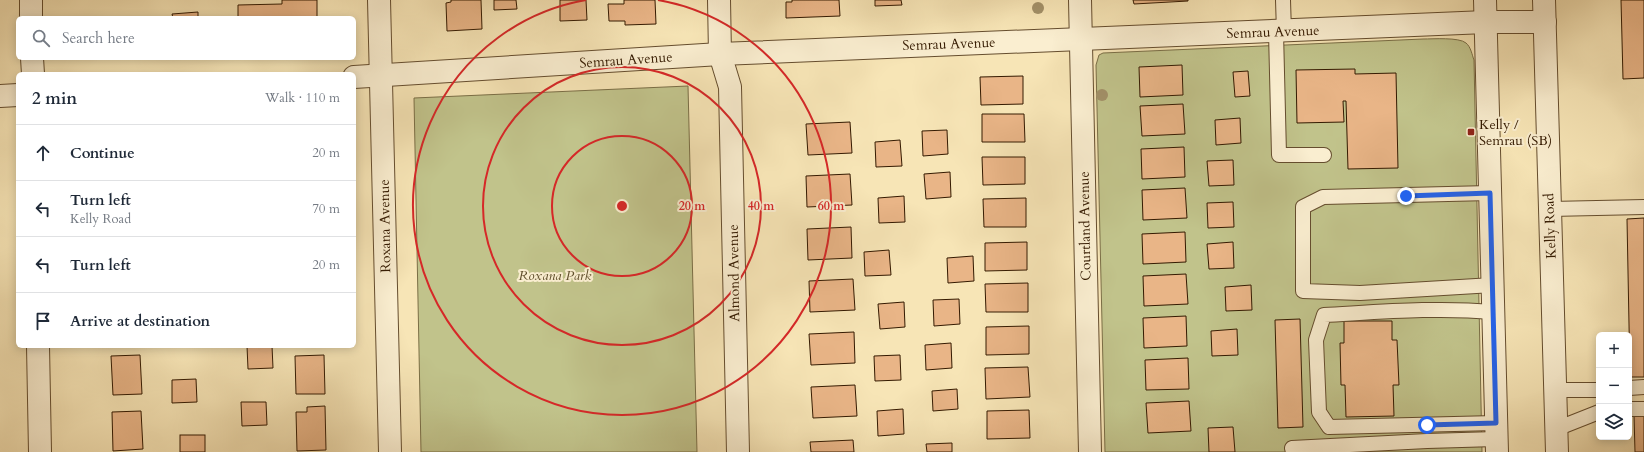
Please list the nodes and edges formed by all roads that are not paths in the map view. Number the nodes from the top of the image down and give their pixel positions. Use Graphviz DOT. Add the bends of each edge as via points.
graph roads {
  1 [pos="31,0"];
  2 [pos="380,0"];
  3 [pos="719,0"];
  4 [pos="1080,0"];
  5 [pos="1283,0"];
  6 [pos="1486,0"];
  7 [pos="1544,0"];
  8 [pos="31,16"];
  9 [pos="1486,22"];
  10 [pos="1545,22"];
  11 [pos="1280,32"];
  12 [pos="1082,39"];
  13 [pos="720,54"];
  14 [pos="32,60"];
  15 [pos="33,72"];
  16 [pos="382,76"];
  17 [pos="356,77"];
  18 [pos="16,95"];
  19 [pos="0,96"];
  20 [pos="1324,155"];
  21 [pos="1490,193"];
  22 [pos="1644,207"];
  23 [pos="1550,209"];
  24 [pos="1493,285"];
  25 [pos="1493,312"];
  26 [pos="38,348"];
  27 [pos="1644,387"];
  28 [pos="1632,388"];
  29 [pos="1555,390"];
  30 [pos="1596,390"];
  31 [pos="1632,409"];
  32 [pos="1644,409"];
  33 [pos="1596,413"];
  34 [pos="1556,429"];
  35 [pos="1496,438"];
  36 [pos="40,452"];
  37 [pos="390,452"];
  38 [pos="738,452"];
  39 [pos="1090,452"];
  40 [pos="1292,452"];
  41 [pos="1557,452"];
  1 -- 8 [label="street"];
  2 -- 16 [label="street, Roxana Avenue"];
  3 -- 13 [label="street, Almond Avenue"];
  4 -- 12 [label="street, Courtland Avenue"];
  5 -- 11 [label="lane"];
  6 -- 9 [label="street"];
  7 -- 10 [label="street, Kelly Road"];
  9 -- 10 [label="street, Semrau Avenue"];
  9 -- 11 [label="street, Semrau Avenue"];
  9 -- 21 [label="street"];
  10 -- 23 [label="street, Kelly Road"];
  11 -- 12 [label="street, Semrau Avenue"];
  11 -- 20 [label="lane" via="1279,156"];
  12 -- 13 [label="street, Semrau Avenue"];
  12 -- 39 [label="street, Courtland Avenue"];
  13 -- 16 [label="street, Semrau Avenue"];
  13 -- 38 [label="street, Almond Avenue" via="730,87"];
  14 -- 15 [label="street"];
  16 -- 17 [label="street, Semrau Avenue"];
  16 -- 37 [label="street, Roxana Avenue"];
  18 -- 19 [label="street"];
  21 -- 24 [label="street"];
  21 -- 24 [label="lane" via="1323,197 1303,206 1303,291 1360,293"];
  22 -- 23 [label="lane"];
  23 -- 29 [label="street, Kelly Road"];
  24 -- 25 [label="street"];
  25 -- 35 [label="street"];
  25 -- 35 [label="lane" via="1411,310 1324,315 1316,340 1319,412 1329,427"];
  26 -- 36 [label="street"];
  27 -- 28 [label="lane"];
  29 -- 30 [label="lane"];
  29 -- 34 [label="street, Kelly Road"];
  31 -- 32 [label="lane"];
  33 -- 34 [label="lane"];
  34 -- 41 [label="street, Kelly Road"];
  35 -- 40 [label="lane" via="1292,448"];
}
